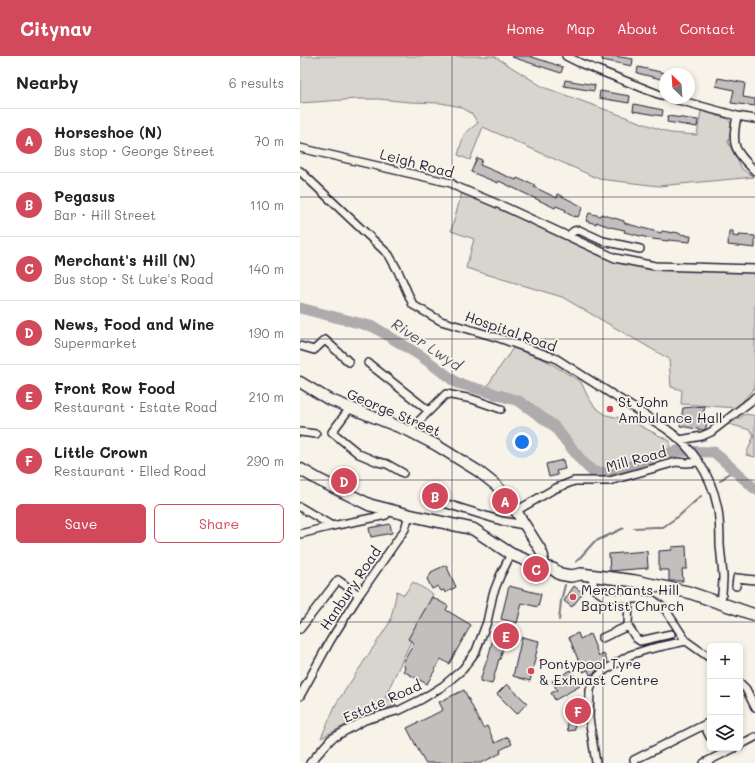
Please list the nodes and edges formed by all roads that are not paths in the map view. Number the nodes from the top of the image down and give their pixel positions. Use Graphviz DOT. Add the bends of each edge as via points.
graph roads {
  1 [pos="566,56"];
  2 [pos="659,94"];
  3 [pos="693,104"];
  4 [pos="737,116"];
  5 [pos="755,119"];
  6 [pos="300,148"];
  7 [pos="300,171"];
  8 [pos="755,171"];
  9 [pos="568,236"];
  10 [pos="640,249"];
  11 [pos="755,269"];
  12 [pos="300,346"];
  13 [pos="349,362"];
  14 [pos="368,363"];
  15 [pos="300,382"];
  16 [pos="755,396"];
  17 [pos="350,408"];
  18 [pos="501,409"];
  19 [pos="429,411"];
  20 [pos="409,431"];
  21 [pos="300,432"];
  22 [pos="316,434"];
  23 [pos="682,442"];
  24 [pos="699,462"];
  25 [pos="300,469"];
  26 [pos="403,473"];
  27 [pos="434,500"];
  28 [pos="300,507"];
  29 [pos="388,510"];
  30 [pos="516,511"];
  31 [pos="409,515"];
  32 [pos="524,525"];
  33 [pos="332,526"];
  34 [pos="300,534"];
  35 [pos="511,554"];
  36 [pos="540,566"];
  37 [pos="592,576"];
  38 [pos="755,580"];
  39 [pos="736,586"];
  40 [pos="359,595"];
  41 [pos="629,599"];
  42 [pos="721,603"];
  43 [pos="755,615"];
  44 [pos="628,626"];
  45 [pos="300,629"];
  46 [pos="671,634"];
  47 [pos="602,638"];
  48 [pos="686,640"];
  49 [pos="707,656"];
  50 [pos="743,686"];
  51 [pos="300,696"];
  52 [pos="755,707"];
  53 [pos="707,723"];
  54 [pos="755,738"];
  55 [pos="743,744"];
  56 [pos="717,751"];
  57 [pos="728,751"];
  58 [pos="719,756"];
  59 [pos="634,760"];
  60 [pos="310,763"];
  61 [pos="596,763"];
  62 [pos="704,763"];
  1 -- 2 [label="street"];
  3 -- 4 [label="street"];
  4 -- 5 [label="street"];
  4 -- 8 [label="street" via="734,131 736,148 740,156"];
  6 -- 9 [label="street, Leigh Road" via="451,183"];
  7 -- 23 [label="street, Hospital Road" via="389,255 413,305 441,321 555,358 665,428"];
  9 -- 10 [label="street" via="579,230 603,240"];
  9 -- 11 [label="street, Leigh Road" via="615,258 655,266"];
  12 -- 13 [label="street" via="314,350 325,340"];
  14 -- 19 [label="street"];
  15 -- 17 [label="main road, George Street" via="328,399"];
  16 -- 23 [label="street" via="711,432"];
  17 -- 20 [label="main road, George Street"];
  17 -- 26 [label="street" via="332,432 359,454"];
  18 -- 19 [label="street" via="472,399 446,394"];
  19 -- 20 [label="street"];
  20 -- 30 [label="main road, George Street" via="478,471 497,486"];
  21 -- 22 [label="street"];
  23 -- 24 [label="street, Hospital Road"];
  24 -- 30 [label="street, Mill Road" via="676,462 609,481 574,482 554,489"];
  24 -- 42 [label="street, Hospital Road" via="707,474 717,506 723,577"];
  25 -- 29 [label="main road" via="370,505"];
  27 -- 32 [label="street" via="502,521"];
  28 -- 33 [label="street"];
  29 -- 31 [label="main road"];
  29 -- 33 [label="street" via="386,515 377,518"];
  30 -- 32 [label="main road, George Street"];
  31 -- 35 [label="main road" via="473,529"];
  31 -- 40 [label="street, Hanbury Road" via="405,529"];
  32 -- 36 [label="main road, George Street" via="543,556"];
  33 -- 34 [label="street"];
  35 -- 36 [label="main road"];
  35 -- 60 [label="street, Estate Road" via="493,594 487,622 476,651 463,669 422,699 400,710 365,720 331,740"];
  36 -- 37 [label="main road" via="570,576"];
  37 -- 41 [label="street" via="594,589 606,597"];
  37 -- 42 [label="main road" via="655,585"];
  38 -- 39 [label="street" via="737,578"];
  40 -- 45 [label="street" via="338,580"];
  40 -- 51 [label="street, Hanbury Road"];
  41 -- 44 [label="street"];
  41 -- 48 [label="street" via="653,600 664,609"];
  42 -- 43 [label="main road"];
  44 -- 46 [label="street" via="640,641"];
  44 -- 47 [label="street"];
  48 -- 49 [label="street"];
  48 -- 61 [label="street" via="630,655 604,670 594,680 590,690 589,718"];
  50 -- 52 [label="street"];
  53 -- 59 [label="street"];
  54 -- 55 [label="street"];
  56 -- 58 [label="street"];
  57 -- 58 [label="street"];
  58 -- 62 [label="street"];
}
